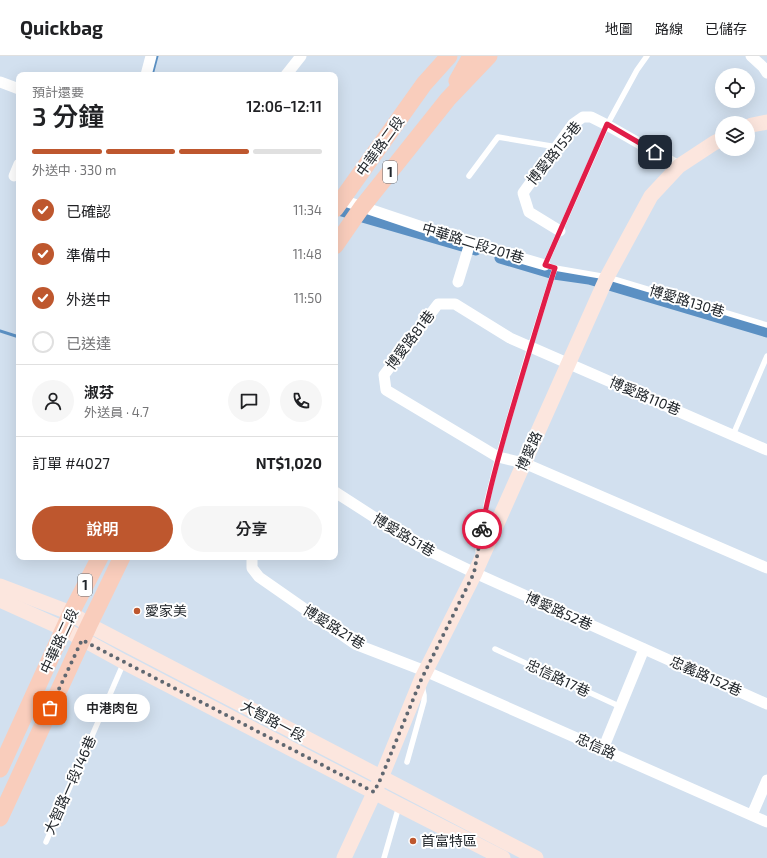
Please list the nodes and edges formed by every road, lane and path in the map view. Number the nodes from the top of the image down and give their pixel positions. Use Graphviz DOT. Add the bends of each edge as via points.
graph roads {
  1 [pos="151,56"];
  2 [pos="301,56"];
  3 [pos="438,56"];
  4 [pos="449,56"];
  5 [pos="471,56"];
  6 [pos="488,56"];
  7 [pos="647,56"];
  8 [pos="751,56"];
  9 [pos="147,72"];
  10 [pos="288,72"];
  11 [pos="767,73"];
  12 [pos="0,82"];
  13 [pos="424,84"];
  14 [pos="16,88"];
  15 [pos="448,99"];
  16 [pos="767,122"];
  17 [pos="607,124"];
  18 [pos="755,124"];
  19 [pos="715,142"];
  20 [pos="557,147"];
  21 [pos="679,166"];
  22 [pos="16,171"];
  23 [pos="14,176"];
  24 [pos="469,176"];
  25 [pos="338,201"];
  26 [pos="338,202"];
  27 [pos="362,207"];
  28 [pos="560,231"];
  29 [pos="338,242"];
  30 [pos="470,243"];
  31 [pos="550,267"];
  32 [pos="607,277"];
  33 [pos="458,282"];
  34 [pos="767,325"];
  35 [pos="530,347"];
  36 [pos="767,356"];
  37 [pos="568,363"];
  38 [pos="733,435"];
  39 [pos="767,450"];
  40 [pos="498,458"];
  41 [pos="524,463"];
  42 [pos="338,494"];
  43 [pos="98,560"];
  44 [pos="121,560"];
  45 [pos="252,562"];
  46 [pos="767,568"];
  47 [pos="474,573"];
  48 [pos="3,594"];
  49 [pos="71,613"];
  50 [pos="64,630"];
  51 [pos="85,632"];
  52 [pos="495,649"];
  53 [pos="644,649"];
  54 [pos="124,662"];
  55 [pos="423,675"];
  56 [pos="767,704"];
  57 [pos="621,707"];
  58 [pos="603,749"];
  59 [pos="407,762"];
  60 [pos="0,769"];
  61 [pos="381,778"];
  62 [pos="767,780"];
  63 [pos="374,792"];
  64 [pos="399,805"];
  65 [pos="752,815"];
  66 [pos="0,818"];
  67 [pos="767,822"];
  68 [pos="46,842"];
  69 [pos="344,858"];
  70 [pos="384,858"];
  71 [pos="502,858"];
  72 [pos="536,858"];
  1 -- 9 [label="street"];
  2 -- 10 [label="street"];
  3 -- 13 [label="main road, 中華路二段 / 1"];
  4 -- 13 [label="main road, 中華路二段 / 1"];
  5 -- 15 [label="main road, 中華路二段 / 1"];
  6 -- 15 [label="main road, 中華路二段 / 1"];
  7 -- 17 [label="lane"];
  8 -- 11 [label="street"];
  12 -- 14 [label="street"];
  13 -- 25 [label="main road, 中華路二段 / 1"];
  15 -- 27 [label="main road, 中華路二段 / 1"];
  16 -- 18 [label="street"];
  17 -- 20 [label="street, 博愛路155巷" via="583,117 574,124"];
  17 -- 21 [label="street, 博愛路155巷"];
  17 -- 28 [label="lane"];
  19 -- 21 [label="street, 博愛路"];
  20 -- 24 [label="lane" via="498,137"];
  20 -- 28 [label="street, 博愛路155巷" via="523,193 529,212"];
  21 -- 32 [label="street, 博愛路" via="651,196"];
  22 -- 23 [label="street"];
  26 -- 27 [label="street, 中華路二段201巷"];
  27 -- 29 [label="main road, 中華路二段 / 1"];
  27 -- 30 [label="street, 中華路二段201巷"];
  28 -- 31 [label="lane"];
  30 -- 31 [label="street, 中華路二段201巷"];
  30 -- 33 [label="street"];
  31 -- 32 [label="lane, 中華路二段201巷"];
  31 -- 35 [label="lane"];
  32 -- 34 [label="lane, 博愛路130巷"];
  32 -- 37 [label="street, 博愛路"];
  35 -- 37 [label="street, 博愛路81巷"];
  35 -- 40 [label="lane"];
  35 -- 40 [label="street, 博愛路81巷" via="510,338 455,304 438,304 384,375 386,390"];
  36 -- 38 [label="lane"];
  37 -- 38 [label="street, 博愛路110巷"];
  37 -- 41 [label="street, 博愛路"];
  38 -- 39 [label="street, 博愛路110巷"];
  40 -- 41 [label="street, 博愛路81巷"];
  40 -- 47 [label="lane"];
  41 -- 46 [label="street, 博愛路81巷"];
  41 -- 47 [label="street, 博愛路"];
  42 -- 47 [label="street, 博愛路51巷" via="420,546"];
  43 -- 49 [label="main road, 中華路二段 / 1"];
  44 -- 51 [label="main road, 中華路二段 / 1"];
  45 -- 55 [label="street, 博愛路21巷" via="259,577 355,644"];
  47 -- 53 [label="street, 博愛路52巷"];
  47 -- 55 [label="street, 博愛路"];
  48 -- 49 [label="street, 大智路一段"];
  48 -- 50 [label="street, 大智路一段"];
  49 -- 50 [label="main road, 中華路二段 / 1"];
  49 -- 51 [label="street, 大智路一段"];
  50 -- 51 [label="street, 大智路一段"];
  50 -- 60 [label="main road, 中華路二段 / 1"];
  51 -- 54 [label="street, 大智路一段"];
  51 -- 61 [label="street, 大智路一段"];
  51 -- 66 [label="main road, 中華路二段 / 1"];
  52 -- 57 [label="lane, 忠信路17巷"];
  53 -- 56 [label="street, 忠義路152巷"];
  53 -- 57 [label="street"];
  54 -- 63 [label="street, 大智路一段"];
  54 -- 68 [label="lane, 大智路一段146巷"];
  55 -- 58 [label="street, 忠信路"];
  55 -- 59 [label="lane" via="424,701"];
  55 -- 61 [label="street, 博愛路"];
  57 -- 58 [label="street"];
  58 -- 65 [label="street, 忠信路"];
  61 -- 63 [label="street, 博愛路"];
  61 -- 72 [label="street, 大智路一段"];
  62 -- 65 [label="street"];
  63 -- 64 [label="street, 大智路一段"];
  63 -- 69 [label="street, 博愛路"];
  64 -- 70 [label="lane"];
  64 -- 71 [label="street, 大智路一段"];
  65 -- 67 [label="street, 忠信路"];
}
